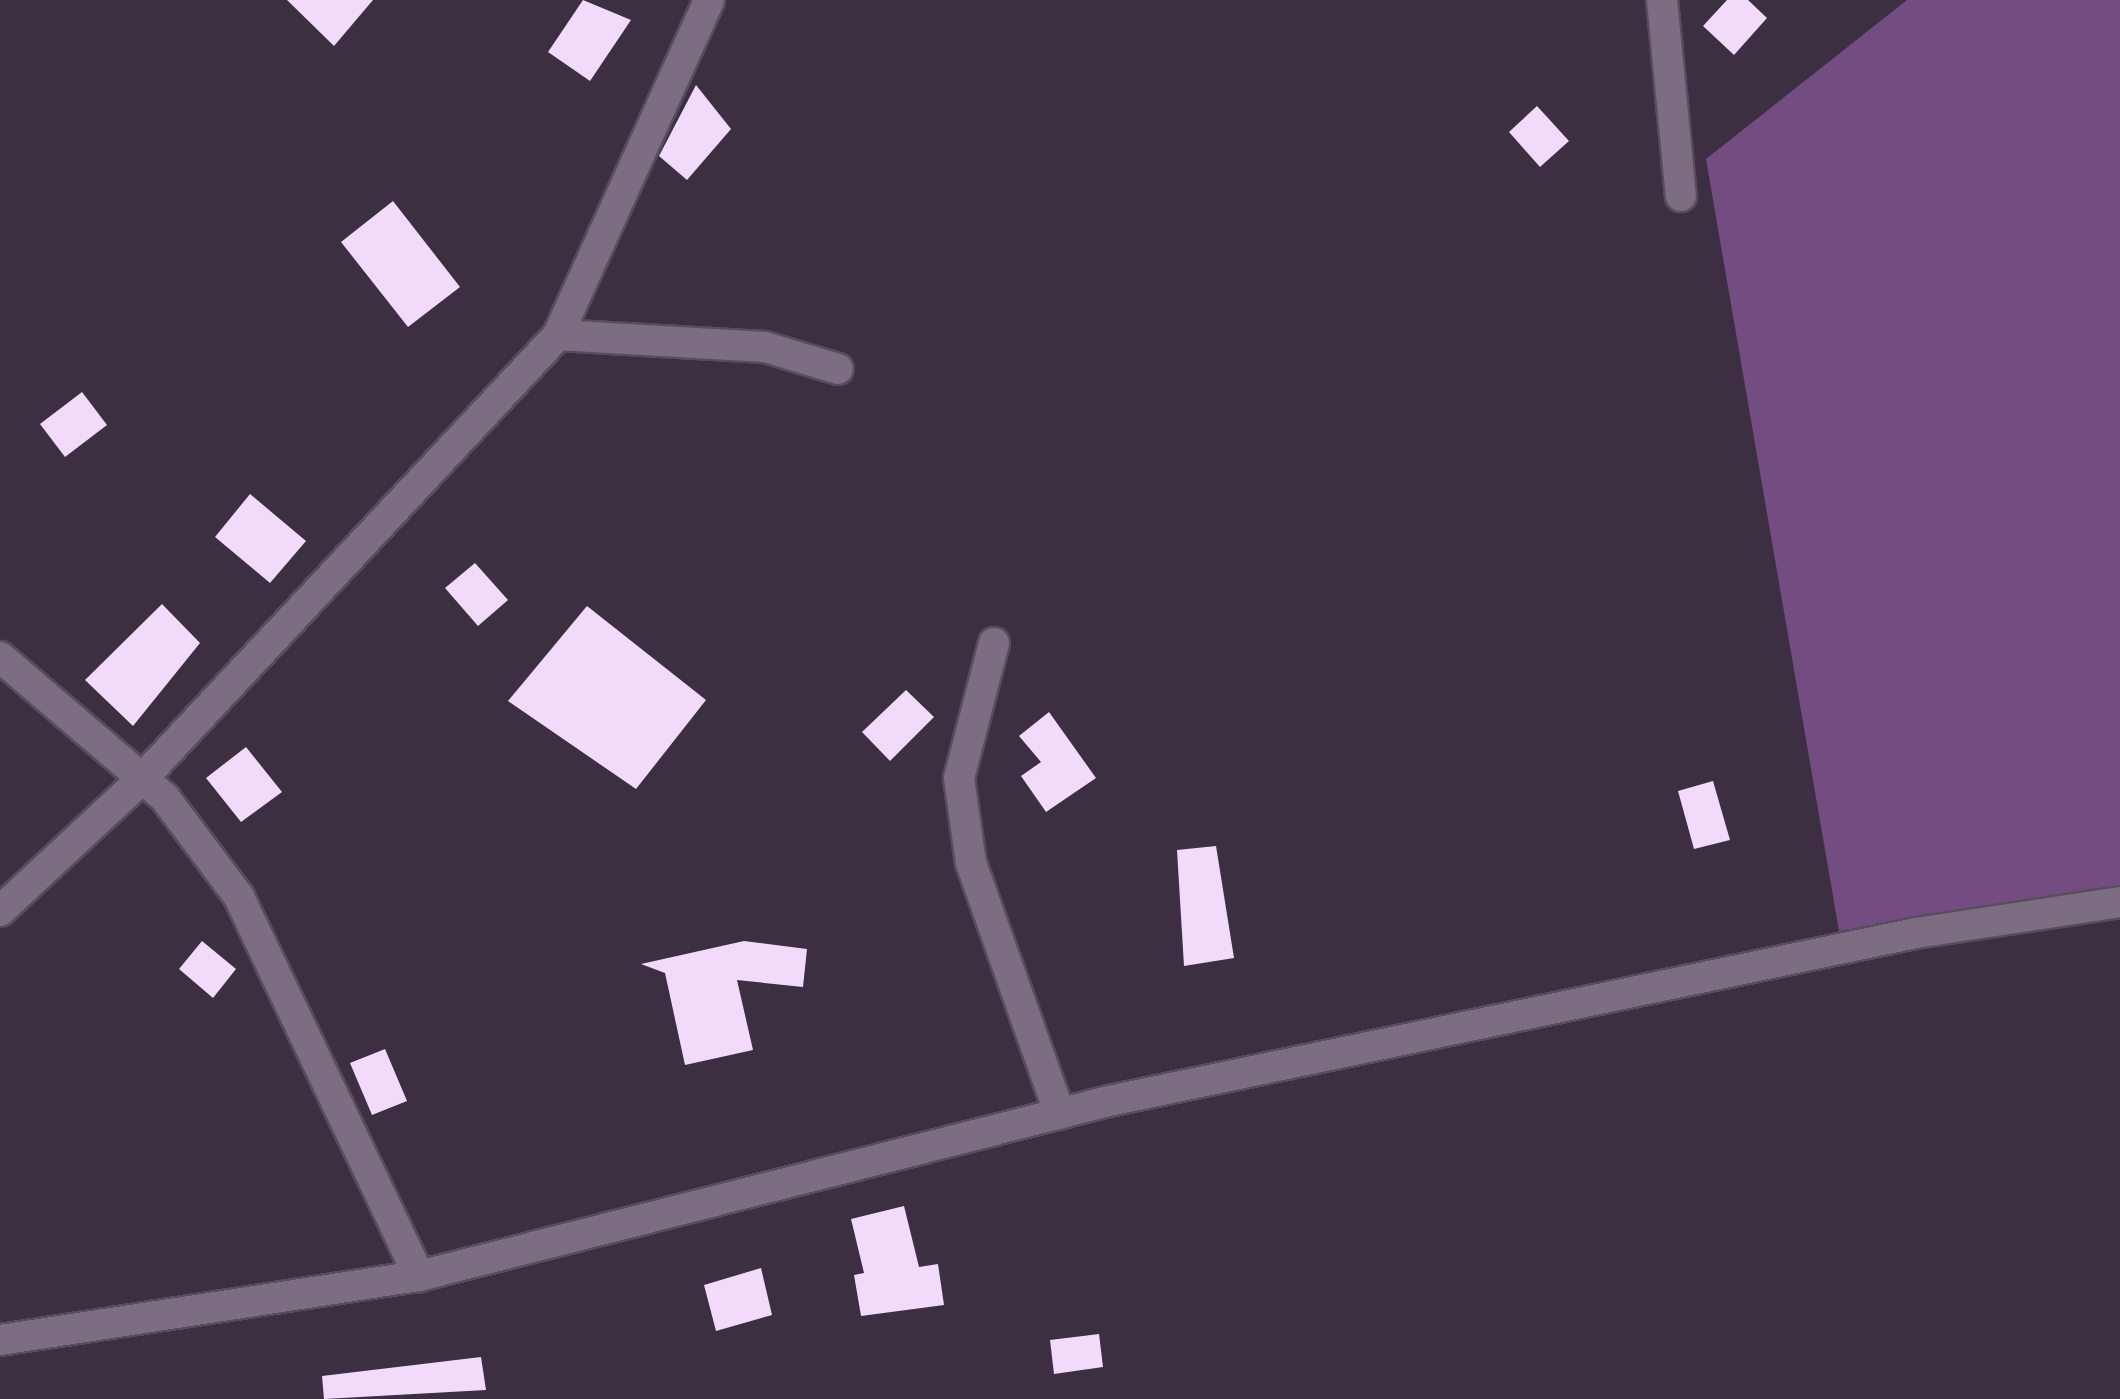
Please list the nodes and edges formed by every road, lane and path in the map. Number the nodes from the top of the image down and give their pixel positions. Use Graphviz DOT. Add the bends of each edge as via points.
graph roads {
  1 [pos="709,0"];
  2 [pos="1662,0"];
  3 [pos="1681,196"];
  4 [pos="558,335"];
  5 [pos="838,369"];
  6 [pos="994,643"];
  7 [pos="0,657"];
  8 [pos="141,780"];
  9 [pos="2120,902"];
  10 [pos="0,911"];
  11 [pos="1060,1114"];
  12 [pos="418,1276"];
  13 [pos="0,1340"];
  1 -- 4 [label="street"];
  2 -- 3 [label="street"];
  4 -- 5 [label="street" via="765,347"];
  4 -- 8 [label="street"];
  6 -- 11 [label="street" via="959,778 970,862"];
  7 -- 8 [label="street"];
  8 -- 10 [label="street"];
  8 -- 12 [label="street" via="239,896"];
  9 -- 11 [label="street" via="1916,932"];
  11 -- 12 [label="street"];
  12 -- 13 [label="street"];
}
